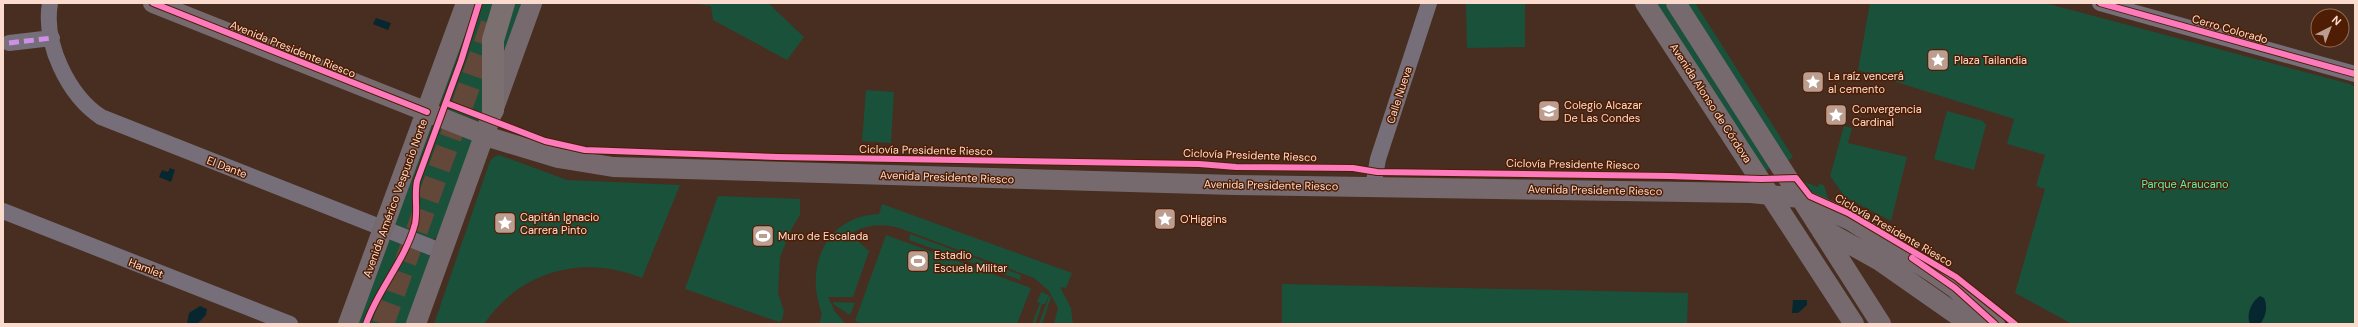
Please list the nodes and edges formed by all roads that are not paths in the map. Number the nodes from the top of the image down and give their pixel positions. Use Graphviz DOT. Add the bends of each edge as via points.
graph roads {
  1 [pos="50,3"];
  2 [pos="153,3"];
  3 [pos="466,3"];
  4 [pos="504,3"];
  5 [pos="532,3"];
  6 [pos="1429,3"];
  7 [pos="1645,3"];
  8 [pos="1676,3"];
  9 [pos="2100,3"];
  10 [pos="52,38"];
  11 [pos="9,43"];
  12 [pos="2355,74"];
  13 [pos="493,110"];
  14 [pos="427,112"];
  15 [pos="484,134"];
  16 [pos="1373,187"];
  17 [pos="1771,195"];
  18 [pos="1800,198"];
  19 [pos="3,211"];
  20 [pos="1818,226"];
  21 [pos="384,228"];
  22 [pos="443,252"];
  23 [pos="1880,261"];
  24 [pos="1854,284"];
  25 [pos="290,324"];
  26 [pos="348,324"];
  27 [pos="416,324"];
  28 [pos="1854,324"];
  29 [pos="1881,324"];
  30 [pos="1970,324"];
  31 [pos="1995,324"];
  1 -- 10 [label="street, El Dante"];
  2 -- 14 [label="main road, Avenida Presidente Riesco"];
  3 -- 14 [label="main road, Avenida Américo Vespucio Norte"];
  4 -- 13 [label="highway" via="493,40"];
  5 -- 13 [label="main road"];
  6 -- 16 [label="street, Calle Nueva" via="1378,159"];
  7 -- 17 [label="main road, Avenida Alonso de Córdova"];
  8 -- 18 [label="main road"];
  9 -- 12 [label="street, Cerro Colorado"];
  10 -- 11 [label="street"];
  10 -- 21 [label="street, El Dante" via="61,65 76,94 88,108 102,117"];
  13 -- 15 [label="main road"];
  14 -- 15 [label="main road, Avenida Presidente Riesco"];
  14 -- 21 [label="main road, Avenida Américo Vespucio Norte"];
  15 -- 16 [label="main road, Avenida Presidente Riesco" via="558,158 613,167"];
  15 -- 22 [label="main road"];
  16 -- 17 [label="main road, Avenida Presidente Riesco"];
  17 -- 18 [label="main road, Avenida Presidente Riesco"];
  17 -- 20 [label="main road" via="1793,212"];
  17 -- 28 [label="main road, Avenida Alonso de Córdova"];
  18 -- 20 [label="main road"];
  18 -- 31 [label="main road, Avenida Presidente Riesco" via="1850,220 1897,248 1955,288"];
  19 -- 25 [label="street, Hamlet"];
  20 -- 23 [label="main road"];
  20 -- 24 [label="main road"];
  21 -- 22 [label="street, El Dante"];
  21 -- 26 [label="main road, Avenida Américo Vespucio Norte"];
  22 -- 27 [label="main road"];
  23 -- 24 [label="main road" via="1863,264 1855,276"];
  23 -- 30 [label="main road"];
  24 -- 29 [label="main road"];
}
